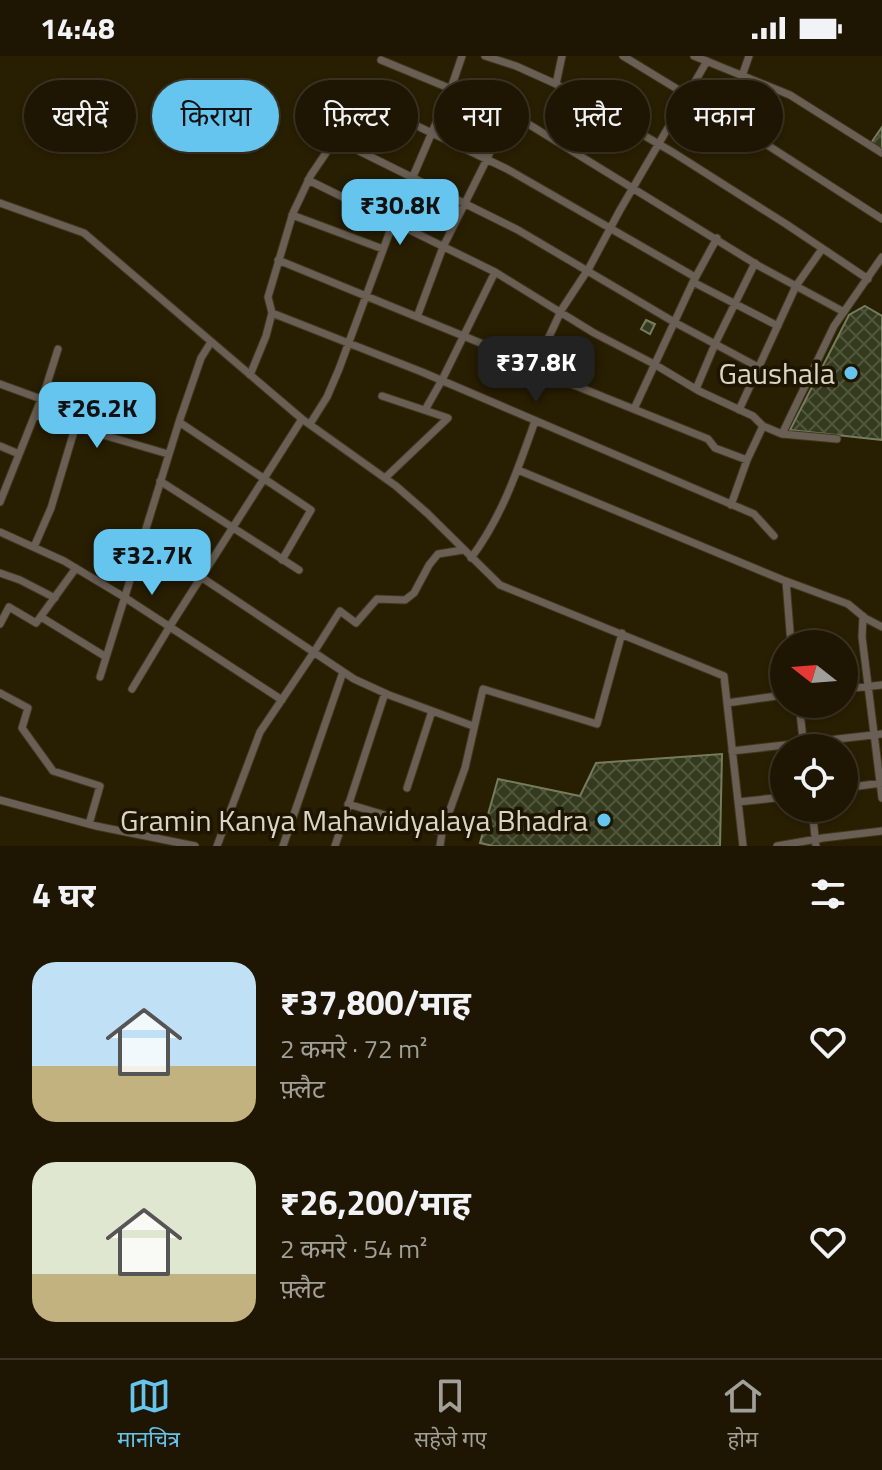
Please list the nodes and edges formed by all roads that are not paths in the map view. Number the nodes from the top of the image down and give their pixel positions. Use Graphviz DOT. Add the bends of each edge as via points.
graph roads {
  1 [pos="462,56"];
  2 [pos="485,56"];
  3 [pos="562,56"];
  4 [pos="623,56"];
  5 [pos="694,56"];
  6 [pos="749,56"];
  7 [pos="381,60"];
  8 [pos="707,61"];
  9 [pos="742,76"];
  10 [pos="454,80"];
  11 [pos="547,80"];
  12 [pos="557,80"];
  13 [pos="695,80"];
  14 [pos="434,81"];
  15 [pos="666,82"];
  16 [pos="434,125"];
  17 [pos="529,125"];
  18 [pos="418,126"];
  19 [pos="666,131"];
  20 [pos="431,132"];
  21 [pos="650,140"];
  22 [pos="658,145"];
  23 [pos="327,152"];
  24 [pos="361,152"];
  25 [pos="490,152"];
  26 [pos="777,152"];
  27 [pos="882,153"];
  28 [pos="487,159"];
  29 [pos="411,178"];
  30 [pos="308,180"];
  31 [pos="633,188"];
  32 [pos="0,203"];
  33 [pos="465,203"];
  34 [pos="292,215"];
  35 [pos="882,219"];
  36 [pos="393,223"];
  37 [pos="610,228"];
  38 [pos="717,238"];
  39 [pos="443,247"];
  40 [pos="383,249"];
  41 [pos="822,249"];
  42 [pos="882,259"];
  43 [pos="278,260"];
  44 [pos="755,263"];
  45 [pos="587,271"];
  46 [pos="495,272"];
  47 [pos="868,279"];
  48 [pos="694,280"];
  49 [pos="796,286"];
  50 [pos="365,296"];
  51 [pos="735,303"];
  52 [pos="561,312"];
  53 [pos="844,312"];
  54 [pos="272,313"];
  55 [pos="417,317"];
  56 [pos="674,322"];
  57 [pos="778,326"];
  58 [pos="463,336"];
  59 [pos="348,341"];
  60 [pos="211,342"];
  61 [pos="715,344"];
  62 [pos="58,349"];
  63 [pos="654,364"];
  64 [pos="758,367"];
  65 [pos="534,369"];
  66 [pos="250,375"];
  67 [pos="442,380"];
  68 [pos="0,384"];
  69 [pos="696,389"];
  70 [pos="382,396"];
  71 [pos="41,399"];
  72 [pos="634,409"];
  73 [pos="425,410"];
  74 [pos="739,410"];
  75 [pos="35,415"];
  76 [pos="302,419"];
  77 [pos="535,421"];
  78 [pos="179,422"];
  79 [pos="310,424"];
  80 [pos="763,426"];
  81 [pos="75,428"];
  82 [pos="782,434"];
  83 [pos="837,439"];
  84 [pos="0,446"];
  85 [pos="19,454"];
  86 [pos="168,454"];
  87 [pos="747,460"];
  88 [pos="518,470"];
  89 [pos="264,478"];
  90 [pos="385,478"];
  91 [pos="160,481"];
  92 [pos="0,502"];
  93 [pos="731,505"];
  94 [pos="232,528"];
  95 [pos="0,532"];
  96 [pos="774,536"];
  97 [pos="141,541"];
  98 [pos="34,547"];
  99 [pos="463,550"];
  100 [pos="471,558"];
  101 [pos="282,560"];
  102 [pos="76,568"];
  103 [pos="299,570"];
  104 [pos="0,573"];
  105 [pos="201,577"];
  106 [pos="786,581"];
  107 [pos="124,597"];
  108 [pos="55,598"];
  109 [pos="863,616"];
  110 [pos="41,617"];
  111 [pos="0,624"];
  112 [pos="170,626"];
  113 [pos="882,627"];
  114 [pos="790,630"];
  115 [pos="622,633"];
  116 [pos="314,652"];
  117 [pos="106,657"];
  118 [pos="343,672"];
  119 [pos="100,677"];
  120 [pos="882,685"];
  121 [pos="868,687"];
  122 [pos="858,688"];
  123 [pos="132,689"];
  124 [pos="0,693"];
  125 [pos="385,693"];
  126 [pos="770,697"];
  127 [pos="282,700"];
  128 [pos="727,703"];
  129 [pos="432,711"];
  130 [pos="473,726"];
  131 [pos="878,735"];
  132 [pos="858,738"];
  133 [pos="770,748"];
  134 [pos="732,751"];
  135 [pos="881,783"];
  136 [pos="858,786"];
  137 [pos="407,788"];
  138 [pos="882,798"];
  139 [pos="770,799"];
  140 [pos="0,800"];
  141 [pos="738,802"];
  142 [pos="348,804"];
  143 [pos="813,822"];
  144 [pos="89,824"];
  145 [pos="882,831"];
  146 [pos="442,832"];
  147 [pos="815,843"];
  148 [pos="195,846"];
  149 [pos="217,846"];
  150 [pos="283,846"];
  151 [pos="335,846"];
  152 [pos="440,846"];
  153 [pos="743,846"];
  154 [pos="777,846"];
  1 -- 10 [label="street"];
  2 -- 11 [label="street"];
  3 -- 12 [label="street"];
  4 -- 15 [label="street"];
  5 -- 8 [label="street"];
  6 -- 9 [label="street"];
  7 -- 14 [label="street"];
  8 -- 9 [label="street"];
  8 -- 13 [label="street"];
  9 -- 27 [label="street" via="790,95"];
  16 -- 20 [label="street"];
  17 -- 31 [label="street"];
  18 -- 20 [label="street"];
  19 -- 22 [label="street"];
  20 -- 28 [label="street"];
  20 -- 29 [label="street"];
  21 -- 22 [label="street"];
  22 -- 31 [label="street"];
  22 -- 41 [label="street"];
  23 -- 30 [label="street"];
  24 -- 29 [label="street"];
  25 -- 28 [label="street"];
  26 -- 35 [label="street"];
  28 -- 33 [label="street"];
  28 -- 37 [label="street"];
  29 -- 33 [label="street"];
  29 -- 36 [label="street"];
  30 -- 34 [label="street"];
  30 -- 36 [label="street"];
  31 -- 37 [label="street"];
  31 -- 38 [label="street"];
  32 -- 60 [label="street" via="84,233"];
  33 -- 39 [label="street"];
  33 -- 45 [label="street"];
  34 -- 40 [label="street"];
  34 -- 43 [label="street"];
  36 -- 39 [label="street"];
  36 -- 40 [label="street"];
  37 -- 45 [label="street"];
  37 -- 48 [label="street"];
  38 -- 44 [label="street"];
  38 -- 48 [label="street"];
  39 -- 46 [label="street"];
  39 -- 55 [label="street"];
  40 -- 50 [label="street"];
  41 -- 47 [label="street"];
  41 -- 49 [label="street"];
  42 -- 47 [label="street"];
  43 -- 50 [label="street"];
  43 -- 54 [label="street" via="268,297"];
  44 -- 49 [label="street"];
  44 -- 51 [label="street"];
  45 -- 52 [label="street"];
  45 -- 56 [label="street"];
  46 -- 52 [label="street"];
  46 -- 58 [label="street"];
  47 -- 53 [label="street"];
  48 -- 51 [label="street"];
  48 -- 56 [label="street"];
  49 -- 53 [label="street"];
  49 -- 57 [label="street"];
  50 -- 55 [label="street"];
  50 -- 59 [label="street"];
  51 -- 57 [label="street"];
  51 -- 61 [label="street"];
  52 -- 63 [label="street"];
  52 -- 65 [label="street"];
  53 -- 82 [label="street"];
  54 -- 59 [label="street"];
  54 -- 66 [label="street"];
  55 -- 58 [label="street"];
  56 -- 61 [label="street"];
  56 -- 63 [label="street"];
  57 -- 64 [label="street"];
  58 -- 65 [label="street"];
  58 -- 67 [label="street"];
  59 -- 67 [label="street"];
  59 -- 79 [label="street" via="327,397"];
  60 -- 66 [label="street"];
  60 -- 78 [label="street"];
  61 -- 64 [label="street"];
  61 -- 69 [label="street"];
  62 -- 71 [label="street"];
  63 -- 69 [label="street"];
  63 -- 72 [label="street"];
  64 -- 74 [label="street"];
  65 -- 72 [label="street"];
  66 -- 76 [label="street"];
  67 -- 73 [label="street"];
  67 -- 77 [label="street"];
  68 -- 71 [label="street"];
  69 -- 74 [label="street"];
  70 -- 73 [label="street"];
  71 -- 75 [label="street"];
  72 -- 87 [label="street"];
  73 -- 90 [label="street" via="448,418"];
  74 -- 80 [label="street"];
  75 -- 81 [label="street"];
  75 -- 85 [label="street"];
  76 -- 79 [label="street"];
  76 -- 89 [label="street"];
  77 -- 88 [label="street"];
  77 -- 93 [label="street"];
  78 -- 86 [label="street"];
  78 -- 89 [label="street"];
  79 -- 90 [label="street"];
  80 -- 82 [label="street"];
  80 -- 87 [label="street"];
  81 -- 86 [label="street"];
  81 -- 98 [label="street"];
  82 -- 83 [label="street"];
  84 -- 85 [label="street"];
  85 -- 92 [label="street"];
  86 -- 91 [label="street"];
  87 -- 93 [label="street"];
  88 -- 100 [label="street" via="487,537"];
  88 -- 106 [label="street"];
  89 -- 94 [label="street"];
  89 -- 101 [label="street" via="311,510"];
  90 -- 99 [label="street"];
  91 -- 94 [label="street"];
  91 -- 97 [label="street"];
  93 -- 96 [label="street" via="754,514"];
  94 -- 101 [label="street"];
  94 -- 105 [label="street"];
  95 -- 98 [label="street"];
  97 -- 105 [label="street"];
  97 -- 107 [label="street"];
  98 -- 102 [label="street"];
  99 -- 100 [label="street"];
  99 -- 116 [label="street" via="438,554 405,600 377,599 356,623 340,611"];
  100 -- 115 [label="street" via="500,585"];
  101 -- 103 [label="street"];
  102 -- 107 [label="street"];
  102 -- 108 [label="street"];
  104 -- 108 [label="street"];
  105 -- 112 [label="street"];
  105 -- 116 [label="street"];
  106 -- 109 [label="street" via="848,604"];
  106 -- 114 [label="street"];
  107 -- 112 [label="street"];
  107 -- 117 [label="street"];
  108 -- 110 [label="street"];
  109 -- 113 [label="street"];
  109 -- 121 [label="street"];
  110 -- 111 [label="street" via="36,623 9,607"];
  110 -- 117 [label="street"];
  112 -- 123 [label="street"];
  112 -- 127 [label="street"];
  115 -- 128 [label="street" via="724,676"];
  115 -- 130 [label="street" via="597,724 483,689"];
  116 -- 118 [label="street"];
  116 -- 127 [label="street"];
  117 -- 119 [label="street"];
  118 -- 125 [label="street"];
  118 -- 150 [label="street"];
  120 -- 121 [label="street"];
  121 -- 122 [label="street"];
  121 -- 131 [label="street"];
  124 -- 144 [label="street" via="28,708 22,728 53,771 100,786"];
  125 -- 129 [label="street"];
  125 -- 142 [label="street"];
  126 -- 128 [label="street"];
  127 -- 149 [label="street" via="260,732"];
  128 -- 134 [label="street"];
  129 -- 130 [label="street"];
  129 -- 137 [label="street"];
  130 -- 146 [label="street" via="465,768"];
  131 -- 132 [label="street"];
  131 -- 135 [label="street"];
  133 -- 134 [label="street"];
  134 -- 141 [label="street"];
  135 -- 136 [label="street"];
  135 -- 138 [label="street"];
  139 -- 141 [label="street"];
  140 -- 144 [label="street"];
  141 -- 153 [label="street"];
  142 -- 146 [label="street"];
  142 -- 151 [label="street"];
  143 -- 147 [label="street"];
  144 -- 148 [label="street"];
  145 -- 147 [label="street"];
  146 -- 152 [label="street"];
  147 -- 154 [label="street"];
}
